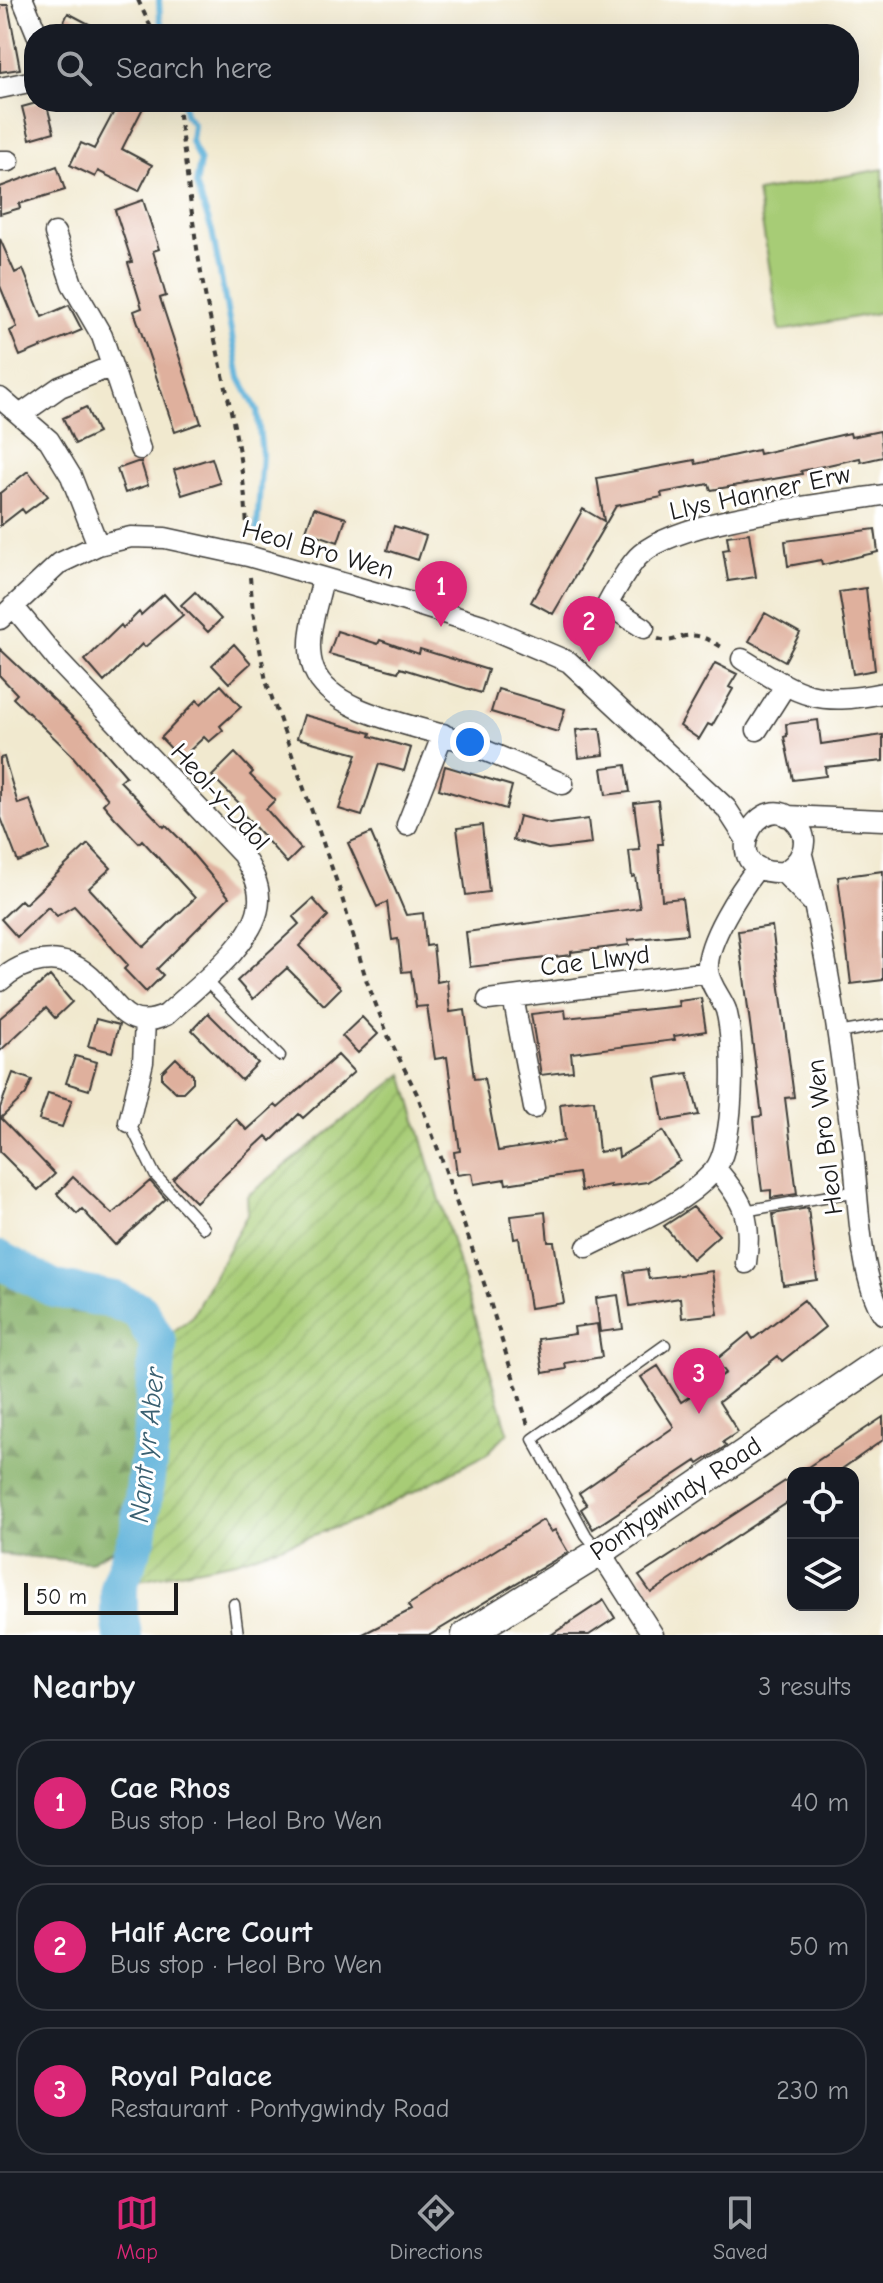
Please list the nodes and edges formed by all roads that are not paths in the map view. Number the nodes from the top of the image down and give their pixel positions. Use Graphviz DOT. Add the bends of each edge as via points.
graph roads {
  1 [pos="23,0"];
  2 [pos="33,24"];
  3 [pos="24,83"];
  4 [pos="0,88"];
  5 [pos="55,233"];
  6 [pos="112,366"];
  7 [pos="0,398"];
  8 [pos="20,415"];
  9 [pos="140,449"];
  10 [pos="883,495"];
  11 [pos="98,545"];
  12 [pos="323,579"];
  13 [pos="608,605"];
  14 [pos="7,613"];
  15 [pos="595,626"];
  16 [pos="644,628"];
  17 [pos="742,659"];
  18 [pos="785,686"];
  19 [pos="883,693"];
  20 [pos="757,730"];
  21 [pos="443,734"];
  22 [pos="563,784"];
  23 [pos="726,808"];
  24 [pos="777,815"];
  25 [pos="883,820"];
  26 [pos="852,821"];
  27 [pos="407,825"];
  28 [pos="746,839"];
  29 [pos="803,846"];
  30 [pos="758,867"];
  31 [pos="783,872"];
  32 [pos="815,905"];
  33 [pos="708,972"];
  34 [pos="204,979"];
  35 [pos="0,981"];
  36 [pos="513,997"];
  37 [pos="488,1000"];
  38 [pos="145,1021"];
  39 [pos="883,1025"];
  40 [pos="838,1033"];
  41 [pos="280,1056"];
  42 [pos="534,1108"];
  43 [pos="129,1122"];
  44 [pos="716,1169"];
  45 [pos="858,1191"];
  46 [pos="744,1211"];
  47 [pos="204,1228"];
  48 [pos="587,1247"];
  49 [pos="746,1263"];
  50 [pos="883,1314"];
  51 [pos="665,1345"];
  52 [pos="883,1359"];
  53 [pos="600,1552"];
  54 [pos="234,1604"];
  55 [pos="238,1635"];
  56 [pos="466,1635"];
  57 [pos="653,1635"];
  1 -- 2 [label="street"];
  3 -- 4 [label="street"];
  5 -- 6 [label="street" via="72,284 102,336"];
  6 -- 8 [label="street" via="60,387"];
  6 -- 9 [label="street"];
  7 -- 8 [label="street"];
  8 -- 11 [label="street" via="49,440 71,476"];
  10 -- 13 [label="street, Llys Hanner Erw" via="746,517 663,539 638,556"];
  11 -- 12 [label="street, Heol Bro Wen" via="131,537 165,538"];
  11 -- 14 [label="street, Heol Bro Wen" via="60,563"];
  12 -- 21 [label="street" via="310,648 314,670 324,685 358,708"];
  12 -- 23 [label="street, Heol Bro Wen" via="482,625 569,662"];
  13 -- 15 [label="street, Llys Hanner Erw"];
  13 -- 16 [label="street"];
  14 -- 34 [label="street, Heol-y-Ddol" via="242,854 254,875 256,919 245,939"];
  17 -- 18 [label="street"];
  18 -- 19 [label="street" via="833,700"];
  18 -- 20 [label="street"];
  21 -- 22 [label="street"];
  21 -- 27 [label="street"];
  23 -- 24 [label="street"];
  23 -- 28 [label="street, Heol Bro Wen"];
  24 -- 26 [label="street"];
  24 -- 28 [label="street" via="757,819"];
  24 -- 29 [label="street, Heol Bro Wen" via="800,828"];
  25 -- 26 [label="street"];
  26 -- 29 [label="street"];
  28 -- 30 [label="street, Heol Bro Wen" via="748,855"];
  29 -- 31 [label="street"];
  29 -- 32 [label="street, Heol Bro Wen"];
  30 -- 31 [label="street"];
  30 -- 33 [label="street" via="727,913"];
  31 -- 32 [label="street"];
  32 -- 40 [label="street, Heol Bro Wen"];
  33 -- 36 [label="street, Cae Llwyd"];
  33 -- 44 [label="street" via="725,1008 731,1037 728,1130"];
  34 -- 38 [label="street, Heol-y-Ddol" via="166,1015"];
  34 -- 41 [label="lane"];
  35 -- 38 [label="street" via="30,962 68,964 85,972 121,1012"];
  36 -- 37 [label="street, Cae Llwyd"];
  36 -- 42 [label="street"];
  38 -- 43 [label="street" via="143,1062"];
  39 -- 40 [label="lane"];
  40 -- 45 [label="street, Heol Bro Wen"];
  43 -- 47 [label="lane" via="155,1175"];
  44 -- 46 [label="street"];
  44 -- 48 [label="street" via="679,1201"];
  45 -- 46 [label="lane"];
  45 -- 50 [label="street, Heol Bro Wen" via="866,1268"];
  46 -- 49 [label="street" via="750,1237"];
  51 -- 53 [label="lane" via="533,1439"];
  52 -- 53 [label="main road, Pontygwindy Road"];
  53 -- 56 [label="main road, Pontygwindy Road"];
  53 -- 57 [label="street"];
  54 -- 55 [label="lane"];
}
